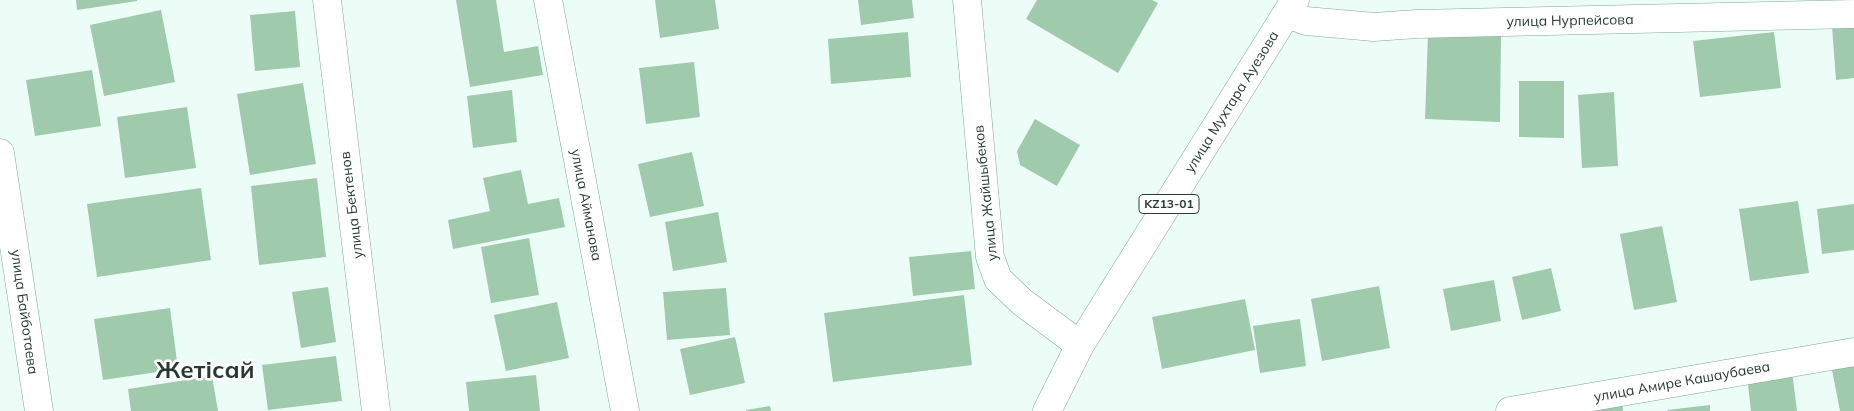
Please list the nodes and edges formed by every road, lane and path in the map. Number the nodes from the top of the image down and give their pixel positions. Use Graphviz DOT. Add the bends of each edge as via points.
graph roads {
  1 [pos="327,0"];
  2 [pos="548,0"];
  3 [pos="967,0"];
  4 [pos="1291,7"];
  5 [pos="1854,14"];
  6 [pos="2,171"];
  7 [pos="1080,345"];
  8 [pos="1854,352"];
  9 [pos="39,411"];
  10 [pos="376,411"];
  11 [pos="625,411"];
  12 [pos="1047,411"];
  13 [pos="1510,411"];
  1 -- 10 [label="street, улица Бектенов"];
  2 -- 11 [label="street, улица Айманова"];
  3 -- 7 [label="street, улица Жайшыбеков" via="990,257 998,279 1022,302"];
  4 -- 5 [label="street, улица Нурпейсова" via="1306,21 1374,28 1417,24"];
  4 -- 7 [label="street, улица Мухтара Ауезова / KZ13-01"];
  6 -- 9 [label="street, улица Байботаева"];
  7 -- 12 [label="street, улица Мухтара Ауезова / KZ13-01"];
  8 -- 13 [label="street, улица Амире Кашаубаева"];
}
